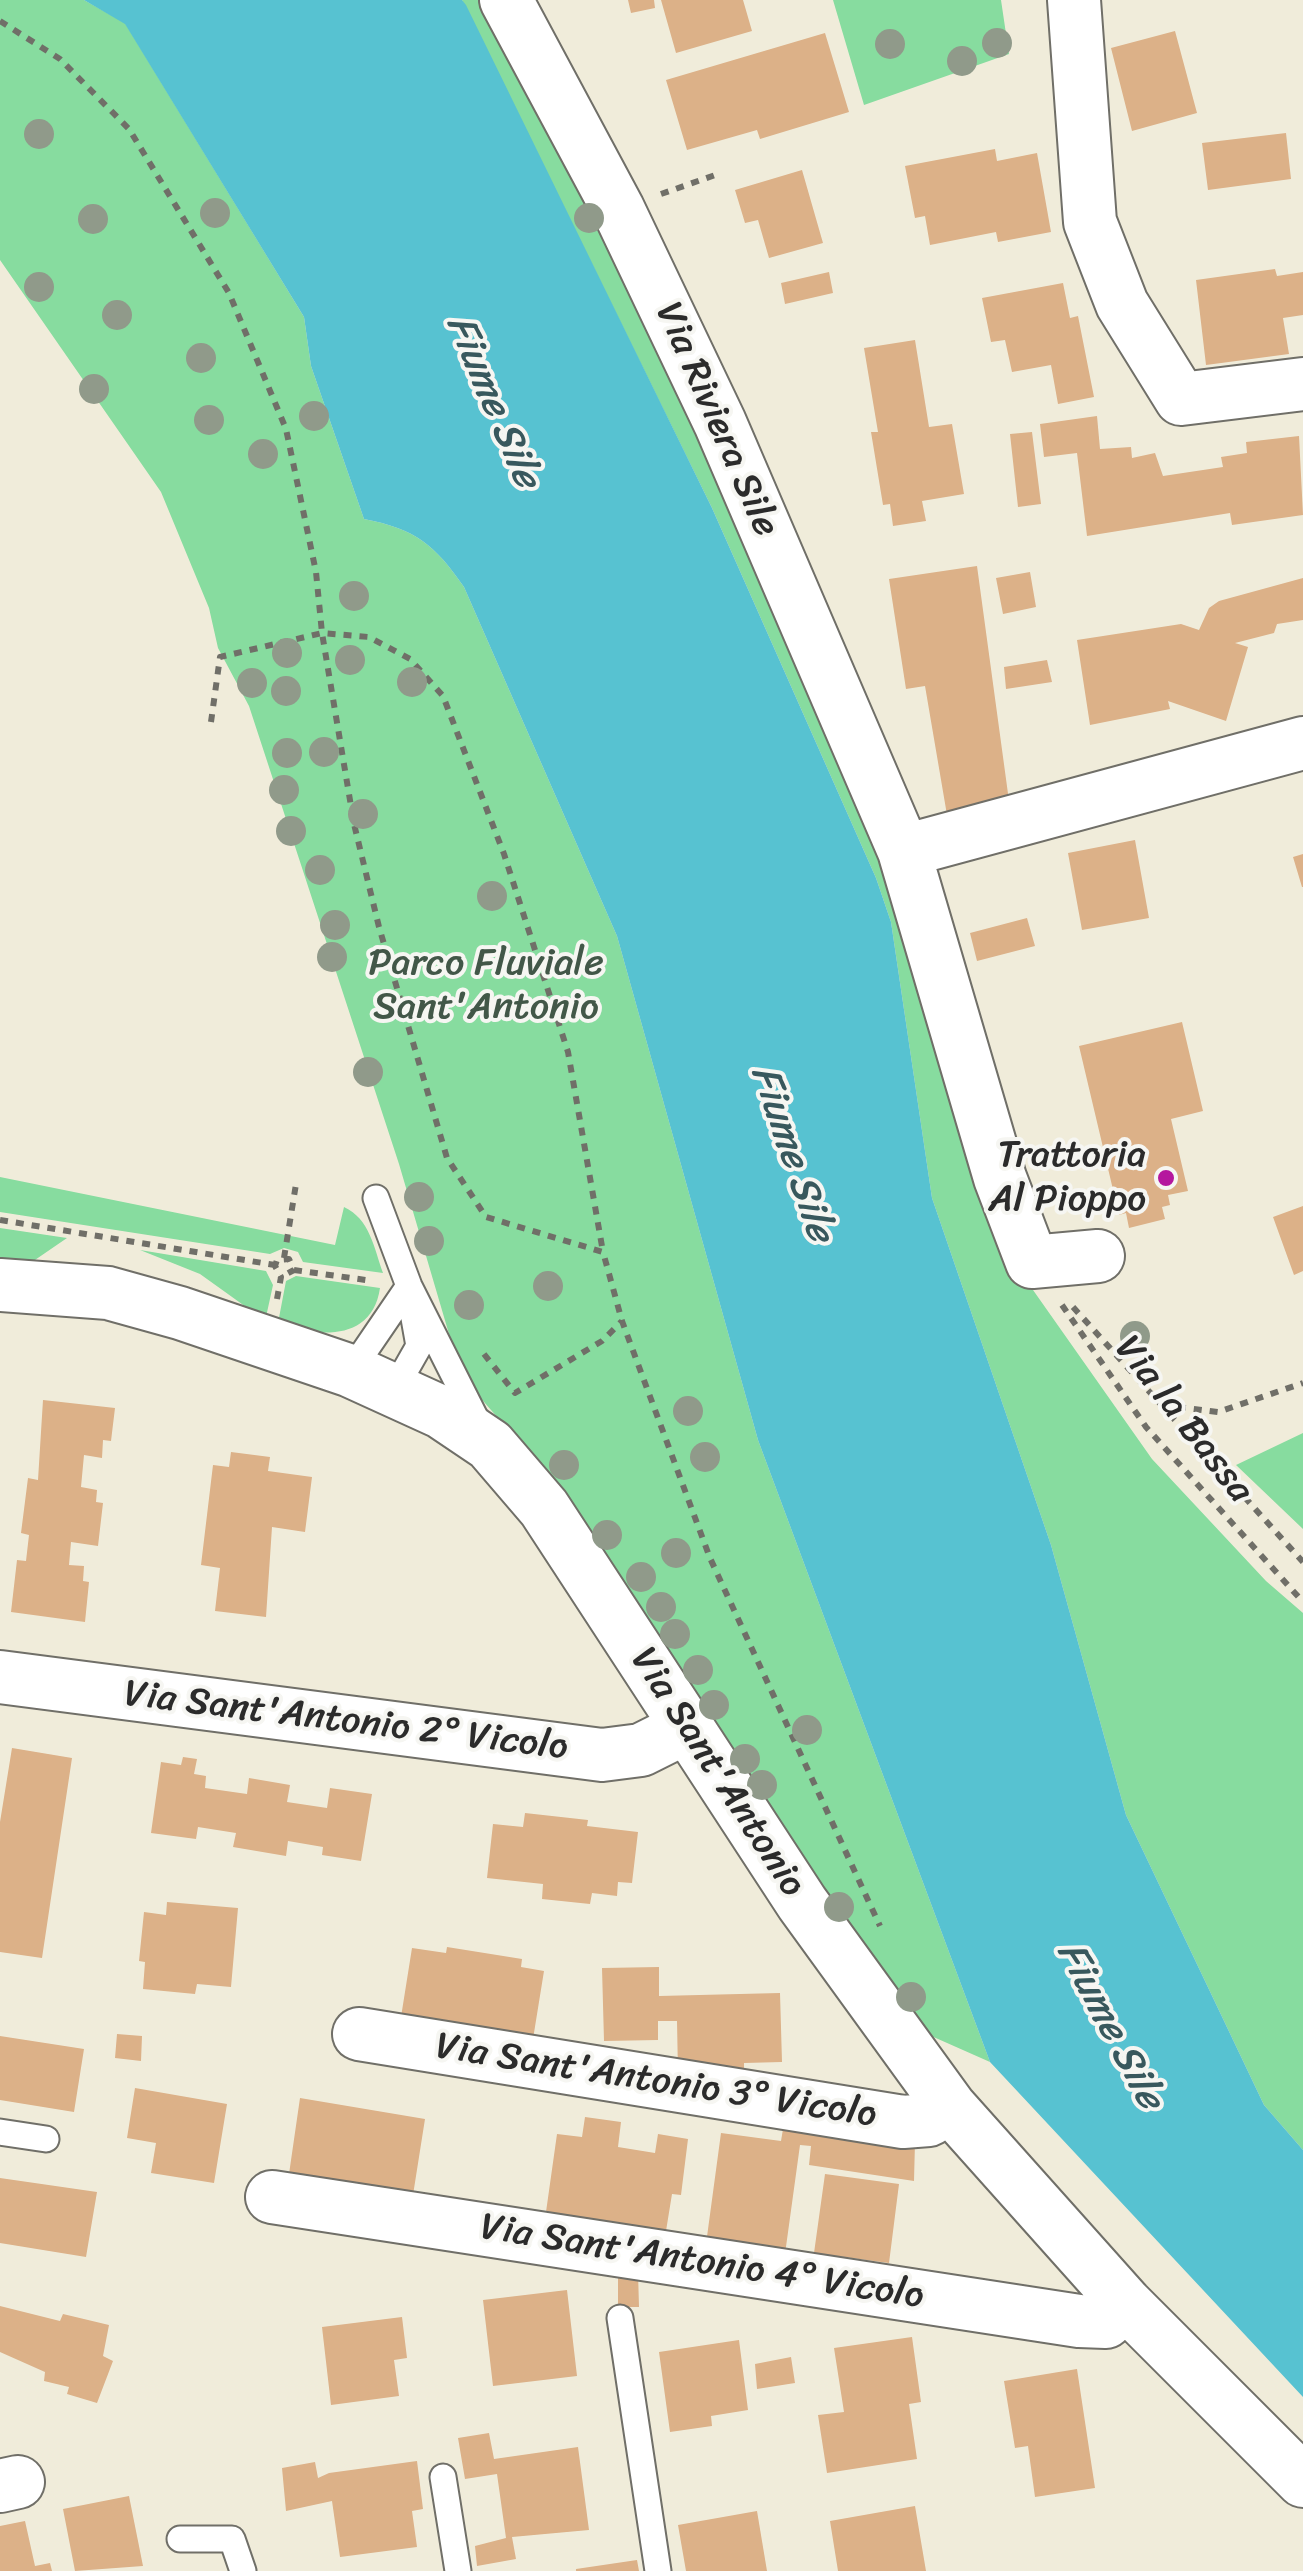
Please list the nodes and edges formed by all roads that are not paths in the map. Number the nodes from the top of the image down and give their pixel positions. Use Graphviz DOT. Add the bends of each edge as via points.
graph roads {
  1 [pos="506,0"];
  2 [pos="1074,0"];
  3 [pos="1303,384"];
  4 [pos="1303,743"];
  5 [pos="904,851"];
  6 [pos="376,1198"];
  7 [pos="1098,1256"];
  8 [pos="0,1285"];
  9 [pos="409,1286"];
  10 [pos="373,1381"];
  11 [pos="490,1445"];
  12 [pos="0,1677"];
  13 [pos="687,1727"];
  14 [pos="359,2034"];
  15 [pos="950,2107"];
  16 [pos="0,2132"];
  17 [pos="46,2139"];
  18 [pos="272,2197"];
  19 [pos="1126,2304"];
  20 [pos="620,2318"];
  21 [pos="444,2477"];
  22 [pos="1303,2481"];
  23 [pos="180,2540"];
  24 [pos="243,2571"];
  25 [pos="458,2571"];
  26 [pos="658,2571"];
  1 -- 5 [label="street, Via Riviera Sile" via="618,209 720,423"];
  2 -- 3 [label="street" via="1090,222 1122,304 1181,400"];
  4 -- 5 [label="street"];
  5 -- 7 [label="street, Via Riviera Sile" via="1000,1178 1032,1262"];
  6 -- 9 [label="lane"];
  8 -- 10 [label="street, Via Sant'Antonio" via="108,1293"];
  9 -- 10 [label="lane"];
  9 -- 10 [label="lane" via="419,1346"];
  9 -- 11 [label="lane"];
  10 -- 11 [label="street, Via Sant'Antonio" via="441,1412"];
  11 -- 13 [label="street, Via Sant'Antonio" via="544,1508"];
  12 -- 13 [label="street, Via Sant'Antonio 2° Vicolo" via="602,1755 641,1750"];
  13 -- 15 [label="street, Via Sant'Antonio" via="824,1934"];
  14 -- 15 [label="street, Via Sant'Antonio 3° Vicolo" via="903,2122 929,2120"];
  15 -- 19 [label="street, Via Sant'Antonio"];
  16 -- 17 [label="lane"];
  18 -- 19 [label="street, Via Sant'Antonio 4° Vicolo" via="1079,2321 1106,2322"];
  19 -- 22 [label="street, Via Sant'Antonio"];
  20 -- 26 [label="lane"];
  21 -- 25 [label="lane"];
  23 -- 24 [label="lane" via="232,2540"];
}
